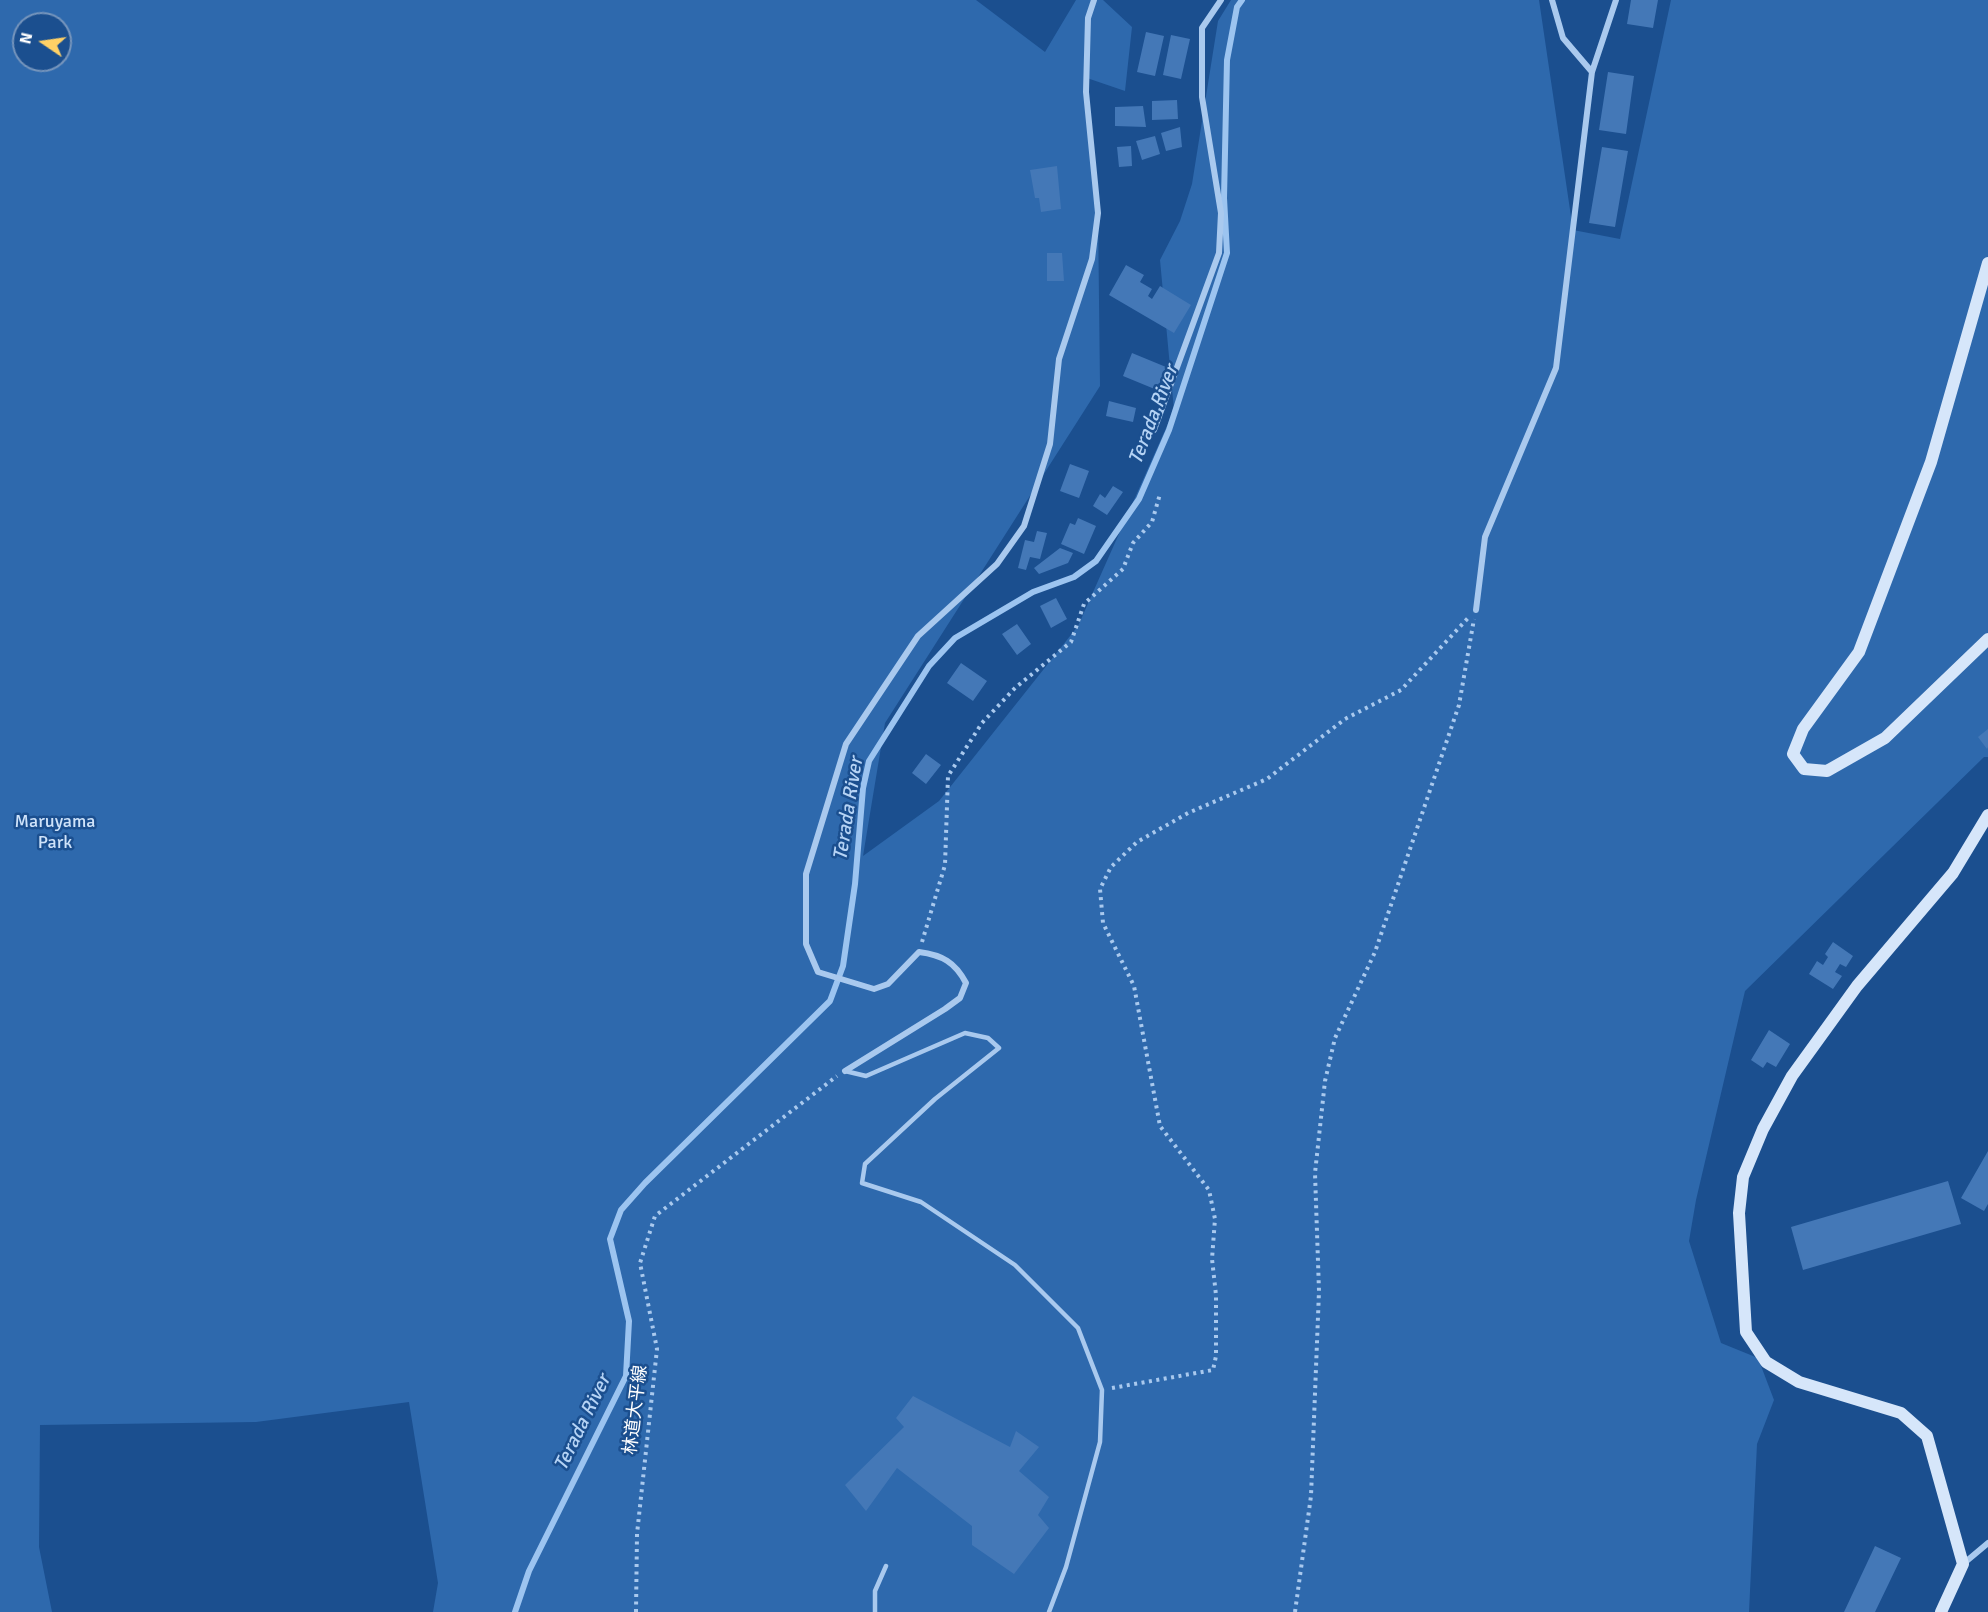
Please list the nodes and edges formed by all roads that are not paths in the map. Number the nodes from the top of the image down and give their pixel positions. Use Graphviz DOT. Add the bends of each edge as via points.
graph roads {
  1 [pos="1094,0"];
  2 [pos="1221,0"];
  3 [pos="1552,0"];
  4 [pos="1616,0"];
  5 [pos="1592,72"];
  6 [pos="1988,263"];
  7 [pos="1154,430"];
  8 [pos="1476,610"];
  9 [pos="1988,639"];
  10 [pos="1988,815"];
  11 [pos="845,1071"];
  12 [pos="1988,1543"];
  13 [pos="1964,1564"];
  14 [pos="886,1566"];
  15 [pos="875,1612"];
  16 [pos="1049,1612"];
  17 [pos="1941,1612"];
  1 -- 11 [label="street" via="1088,18 1086,92 1098,213 1092,259 1059,359 1050,444 1024,526 997,564 918,636 846,744 806,874 806,944 818,972 874,988 888,984 919,952 946,959 959,969 966,983 960,998"];
  2 -- 7 [label="street" via="1202,28 1202,97 1221,213 1219,252"];
  3 -- 5 [label="street" via="1563,38"];
  4 -- 5 [label="street"];
  5 -- 8 [label="street" via="1556,368 1485,537"];
  6 -- 9 [label="street" via="1931,462 1859,652 1803,729 1793,754 1804,769 1827,771 1885,738"];
  10 -- 13 [label="street" via="1953,873 1857,986 1792,1076 1763,1129 1743,1178 1739,1213 1746,1332 1766,1362 1799,1382 1901,1413 1927,1436"];
  11 -- 16 [label="lane" via="866,1076 965,1033 988,1038 999,1048 935,1099 865,1164 862,1183 921,1202 1016,1265 1078,1328 1102,1390 1100,1442 1066,1567"];
  12 -- 13 [label="street"];
  13 -- 17 [label="street"];
  14 -- 15 [label="lane" via="875,1591"];
}
